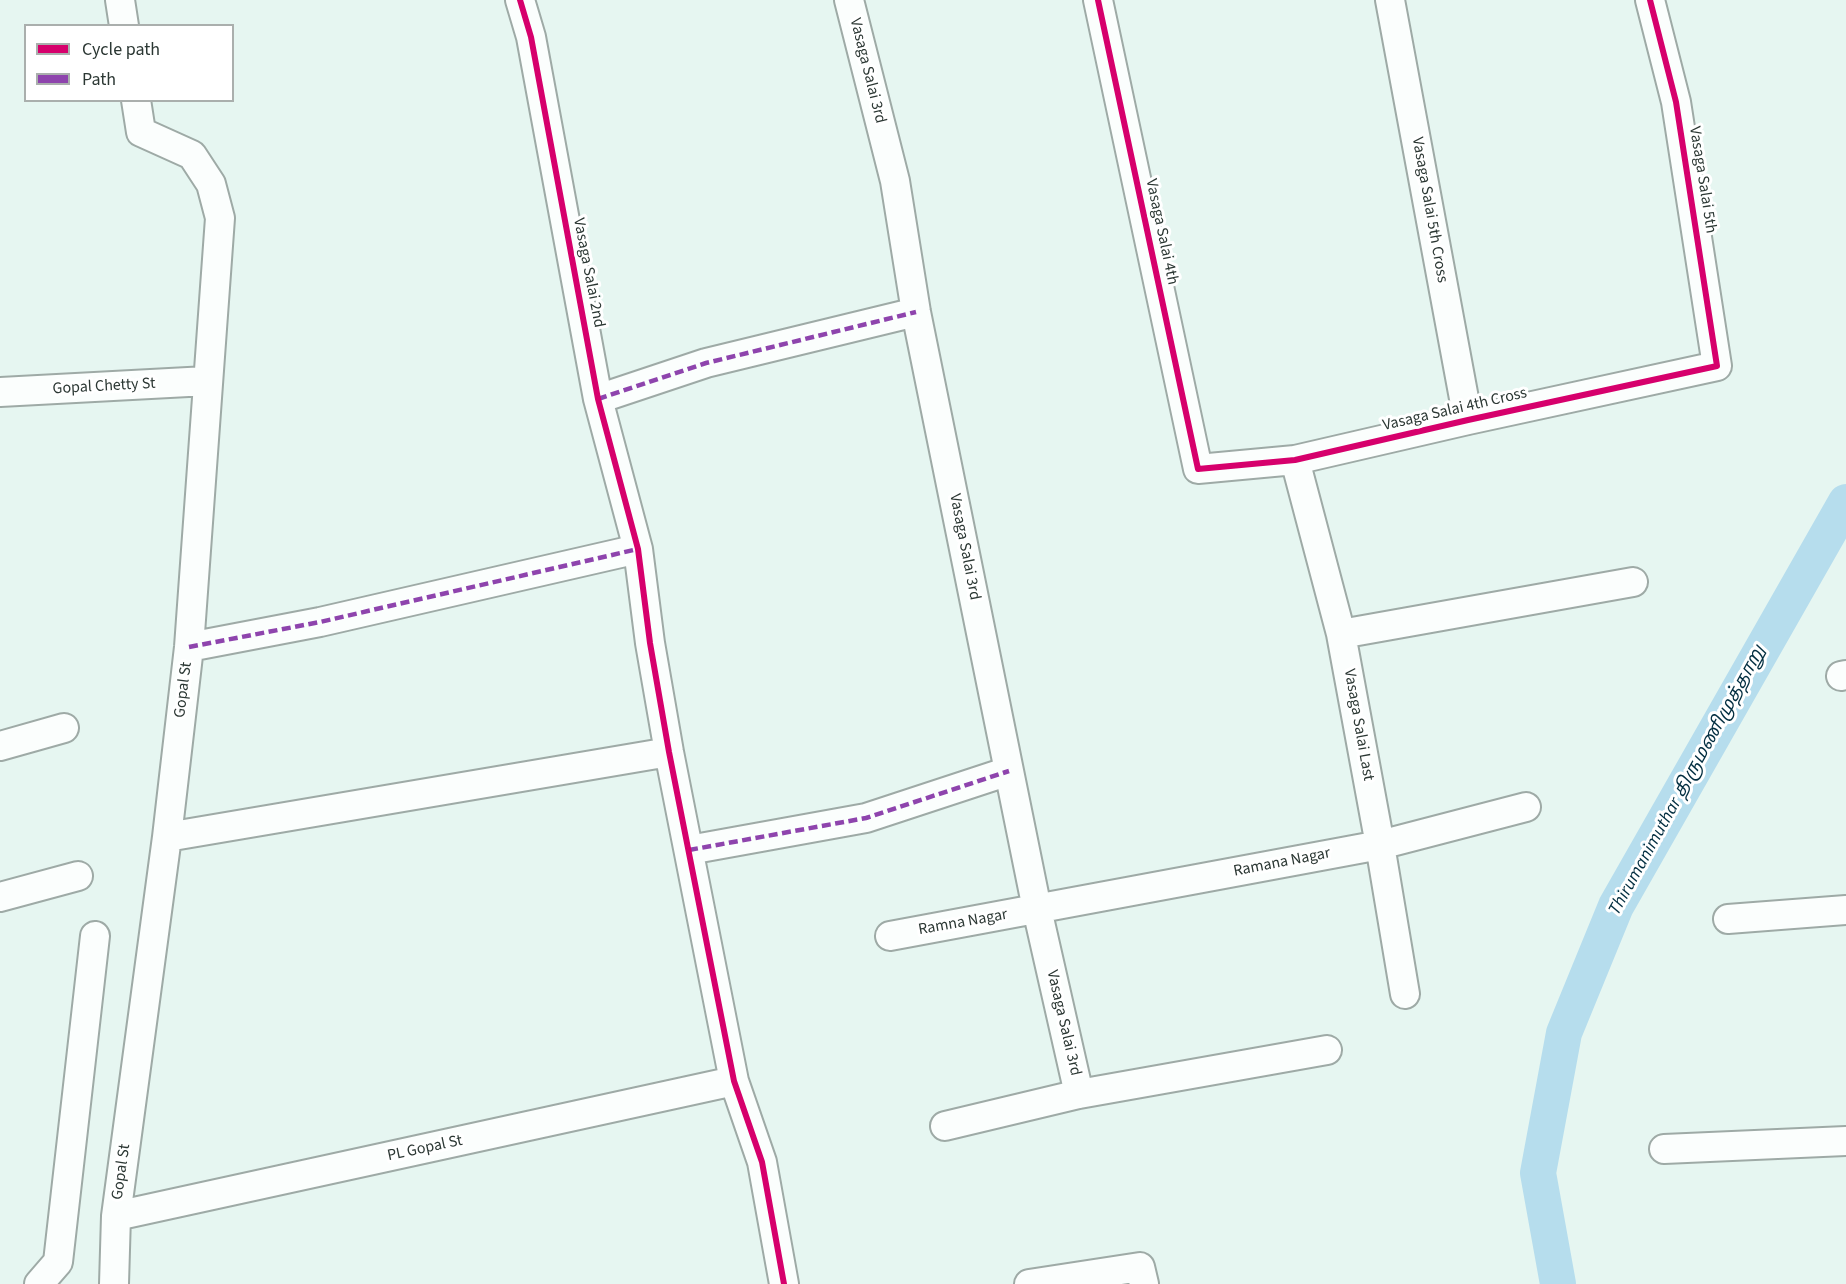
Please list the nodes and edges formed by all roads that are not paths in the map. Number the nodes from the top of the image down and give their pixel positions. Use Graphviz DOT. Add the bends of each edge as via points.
graph roads {
  1 [pos="120,0"];
  2 [pos="520,0"];
  3 [pos="849,0"];
  4 [pos="1098,0"];
  5 [pos="1390,0"];
  6 [pos="1650,0"];
  7 [pos="124,24"];
  8 [pos="136,102"];
  9 [pos="916,312"];
  10 [pos="1717,366"];
  11 [pos="207,381"];
  12 [pos="0,392"];
  13 [pos="598,399"];
  14 [pos="1468,420"];
  15 [pos="1295,460"];
  16 [pos="1198,469"];
  17 [pos="638,549"];
  18 [pos="1633,582"];
  19 [pos="1341,634"];
  20 [pos="189,647"];
  21 [pos="64,728"];
  22 [pos="0,746"];
  23 [pos="669,752"];
  24 [pos="1009,771"];
  25 [pos="1526,807"];
  26 [pos="167,837"];
  27 [pos="1380,845"];
  28 [pos="689,850"];
  29 [pos="78,876"];
  30 [pos="0,897"];
  31 [pos="1037,909"];
  32 [pos="1846,910"];
  33 [pos="1728,919"];
  34 [pos="95,936"];
  35 [pos="890,936"];
  36 [pos="1404,994"];
  37 [pos="1327,1050"];
  38 [pos="734,1082"];
  39 [pos="1079,1094"];
  40 [pos="945,1126"];
  41 [pos="1846,1141"];
  42 [pos="1664,1149"];
  43 [pos="116,1216"];
  44 [pos="39,1284"];
  45 [pos="114,1284"];
  46 [pos="784,1284"];
  47 [pos="1029,1284"];
  48 [pos="1144,1284"];
  1 -- 7 [label="street"];
  2 -- 13 [label="street, Vasaga Salai 2nd" via="531,37"];
  3 -- 9 [label="street, Vasaga Salai 3rd" via="895,181"];
  4 -- 16 [label="street, Vasaga Salai 4th"];
  5 -- 14 [label="street, Vasaga Salai 5th Cross"];
  6 -- 10 [label="street, Vasaga Salai 5th" via="1676,102"];
  8 -- 11 [label="street, Gopal St" via="141,132 192,156 211,184 220,218"];
  9 -- 13 [label="street" via="706,363"];
  9 -- 24 [label="street, Vasaga Salai 3rd"];
  10 -- 14 [label="street, Vasaga Salai 4th Cross"];
  11 -- 12 [label="street, Gopal Chetty St"];
  11 -- 20 [label="street, Gopal St"];
  13 -- 17 [label="street, Vasaga Salai 2nd"];
  14 -- 15 [label="street, Vasaga Salai 4th Cross"];
  15 -- 16 [label="street, Vasaga Salai 4th Cross"];
  15 -- 19 [label="street, Vasaga Salai Last"];
  17 -- 20 [label="street" via="320,622"];
  17 -- 23 [label="street, Vasaga Salai 2nd"];
  18 -- 19 [label="street"];
  19 -- 27 [label="street, Vasaga Salai Last"];
  20 -- 26 [label="street, Gopal St"];
  21 -- 22 [label="street"];
  23 -- 26 [label="street"];
  23 -- 28 [label="street, Vasaga Salai 2nd"];
  24 -- 28 [label="street" via="866,818"];
  24 -- 31 [label="street, Vasaga Salai 3rd"];
  25 -- 27 [label="street, Ramana Nagar"];
  26 -- 43 [label="street, Gopal St"];
  27 -- 31 [label="street, Ramana Nagar"];
  27 -- 36 [label="street, Vasaga Salai Last"];
  28 -- 38 [label="street, Vasaga Salai 2nd"];
  29 -- 30 [label="street"];
  31 -- 35 [label="street, Ramna Nagar"];
  31 -- 39 [label="street, Vasaga Salai 3rd"];
  32 -- 33 [label="street"];
  34 -- 44 [label="street" via="57,1263"];
  37 -- 39 [label="street"];
  38 -- 43 [label="street, PL Gopal St"];
  38 -- 46 [label="street, Vasaga Salai 2nd" via="762,1162"];
  39 -- 40 [label="street"];
  41 -- 42 [label="street"];
  43 -- 45 [label="street, Gopal St"];
  47 -- 48 [label="street" via="1140,1267"];
}
